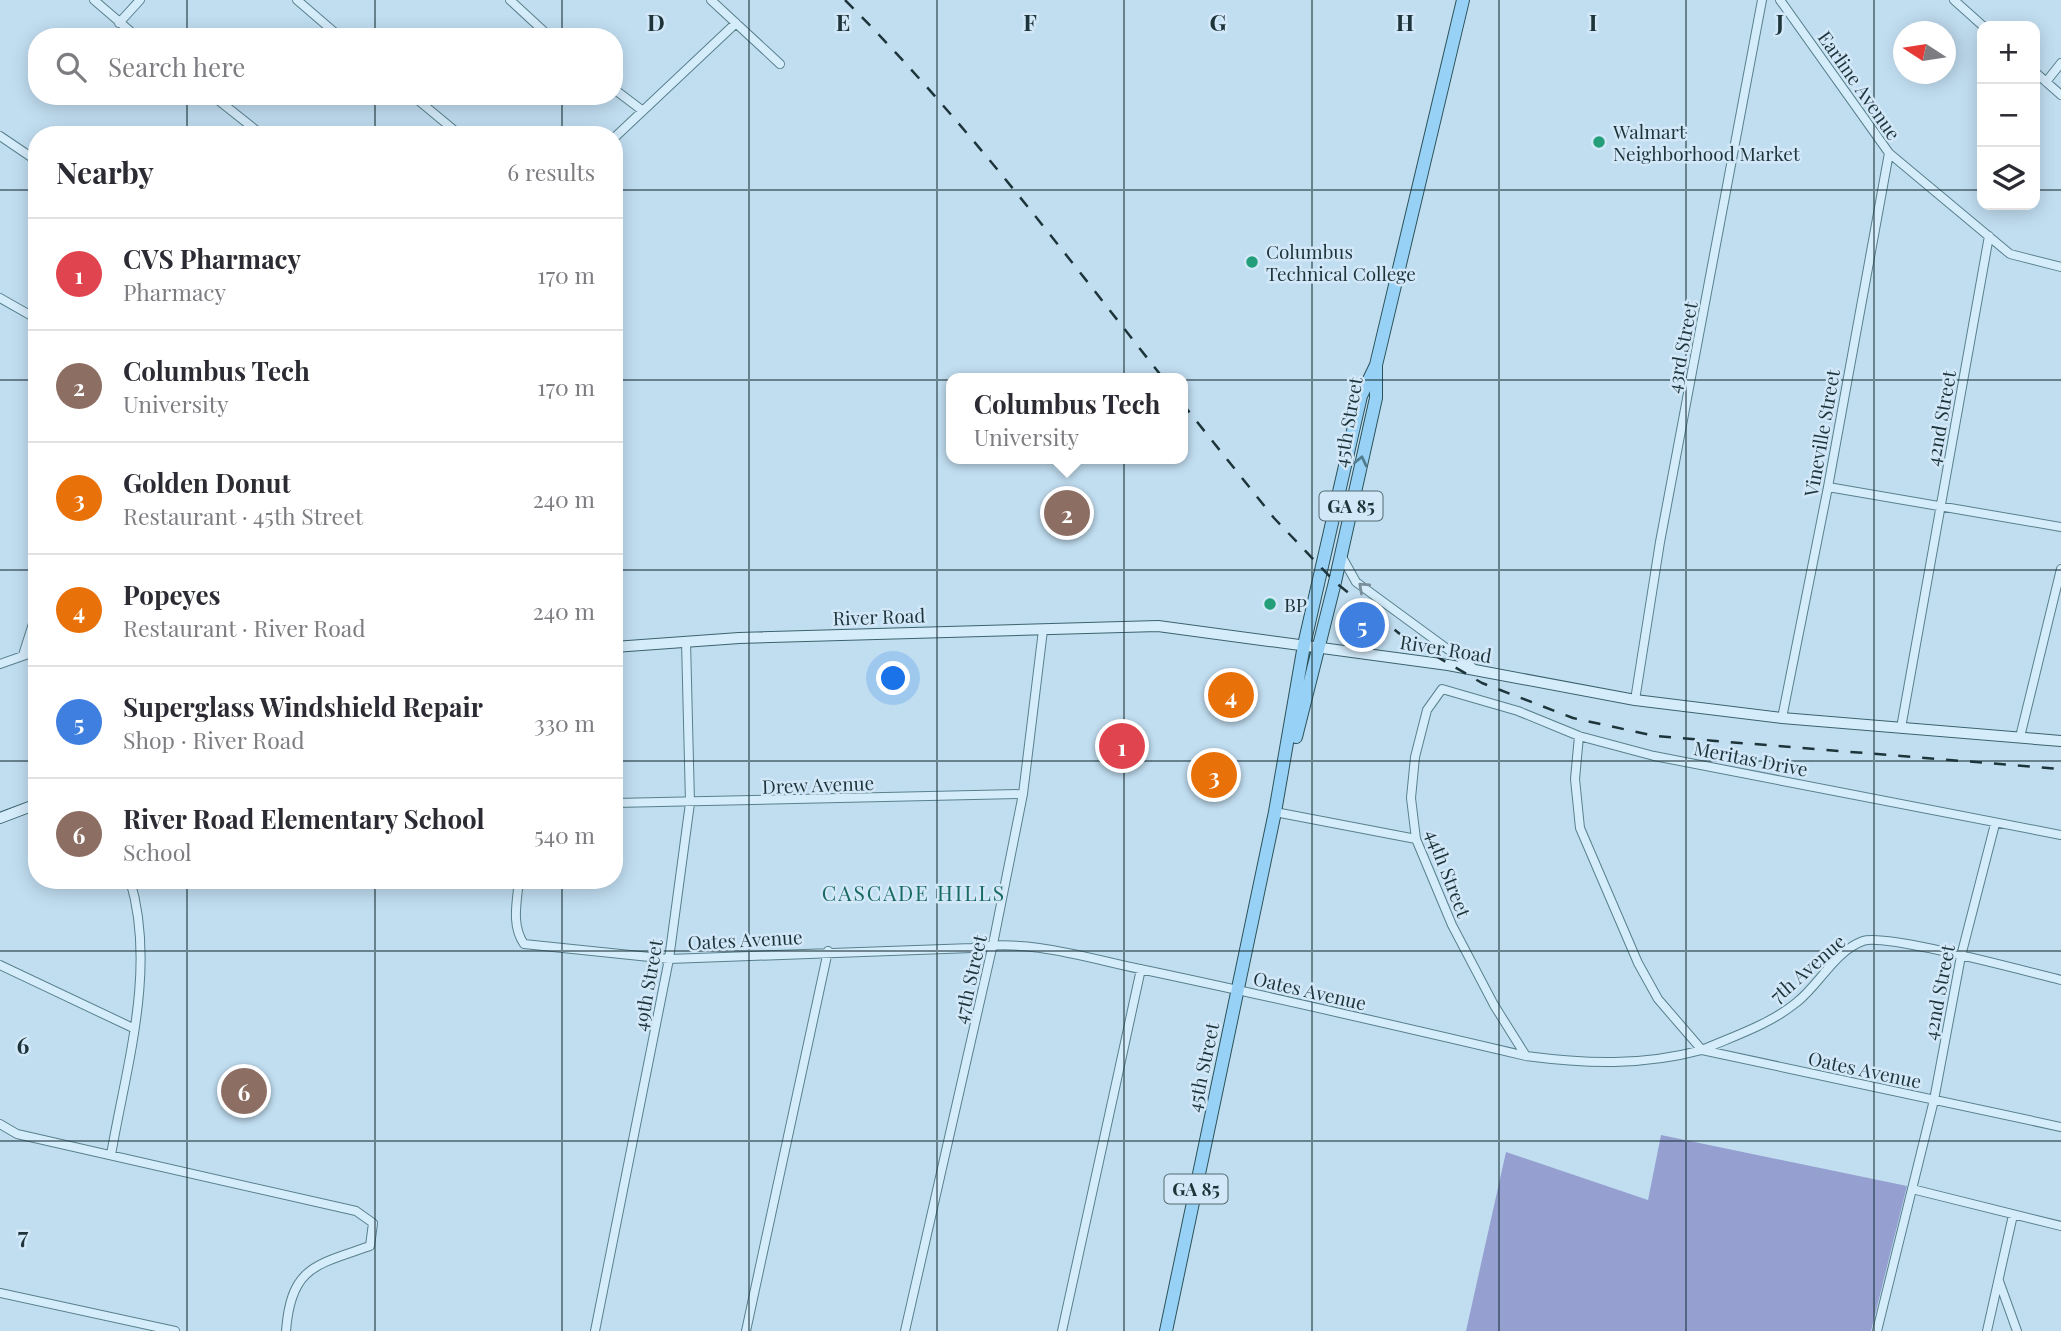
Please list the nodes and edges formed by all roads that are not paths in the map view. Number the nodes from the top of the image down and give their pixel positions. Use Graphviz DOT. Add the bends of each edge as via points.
graph roads {
  1 [pos="94,0"];
  2 [pos="140,0"];
  3 [pos="297,0"];
  4 [pos="510,0"];
  5 [pos="711,0"];
  6 [pos="1463,0"];
  7 [pos="1762,0"];
  8 [pos="1780,0"];
  9 [pos="1955,0"];
  10 [pos="1978,21"];
  11 [pos="119,23"];
  12 [pos="736,23"];
  13 [pos="125,28"];
  14 [pos="330,28"];
  15 [pos="540,28"];
  16 [pos="2061,63"];
  17 [pos="780,65"];
  18 [pos="2040,77"];
  19 [pos="2046,82"];
  20 [pos="2061,95"];
  21 [pos="623,96"];
  22 [pos="224,105"];
  23 [pos="424,105"];
  24 [pos="643,111"];
  25 [pos="251,126"];
  26 [pos="449,126"];
  27 [pos="623,130"];
  28 [pos="0,136"];
  29 [pos="1889,153"];
  30 [pos="28,155"];
  31 [pos="1989,236"];
  32 [pos="2061,267"];
  33 [pos="0,298"];
  34 [pos="28,314"];
  35 [pos="1376,365"];
  36 [pos="1828,487"];
  37 [pos="1940,507"];
  38 [pos="2061,527"];
  39 [pos="1341,554"];
  40 [pos="2061,569"];
  41 [pos="1043,630"];
  42 [pos="28,639"];
  43 [pos="686,641"];
  44 [pos="1304,645"];
  45 [pos="623,646"];
  46 [pos="1319,647"];
  47 [pos="28,654"];
  48 [pos="23,655"];
  49 [pos="0,664"];
  50 [pos="1477,671"];
  51 [pos="1442,689"];
  52 [pos="1635,700"];
  53 [pos="1782,718"];
  54 [pos="1901,728"];
  55 [pos="1579,736"];
  56 [pos="2020,737"];
  57 [pos="2061,741"];
  58 [pos="1023,794"];
  59 [pos="623,803"];
  60 [pos="690,803"];
  61 [pos="28,807"];
  62 [pos="1275,812"];
  63 [pos="0,818"];
  64 [pos="1995,824"];
  65 [pos="2061,835"];
  66 [pos="1416,839"];
  67 [pos="133,889"];
  68 [pos="519,889"];
  69 [pos="993,944"];
  70 [pos="828,951"];
  71 [pos="1961,956"];
  72 [pos="669,959"];
  73 [pos="0,965"];
  74 [pos="1141,969"];
  75 [pos="2061,980"];
  76 [pos="1238,989"];
  77 [pos="133,1028"];
  78 [pos="1702,1050"];
  79 [pos="1526,1056"];
  80 [pos="1934,1100"];
  81 [pos="0,1124"];
  82 [pos="2061,1127"];
  83 [pos="111,1156"];
  84 [pos="1912,1189"];
  85 [pos="2013,1215"];
  86 [pos="2061,1226"];
  87 [pos="1999,1282"];
  88 [pos="0,1293"];
  89 [pos="175,1331"];
  90 [pos="286,1331"];
  91 [pos="595,1331"];
  92 [pos="746,1331"];
  93 [pos="905,1331"];
  94 [pos="1062,1331"];
  95 [pos="1166,1331"];
  96 [pos="1877,1331"];
  97 [pos="1987,1331"];
  98 [pos="2017,1331"];
  1 -- 11 [label="street"];
  2 -- 11 [label="street"];
  3 -- 14 [label="street"];
  4 -- 15 [label="street"];
  5 -- 12 [label="street"];
  6 -- 35 [label="main road, 45th Street / GA 85"];
  7 -- 52 [label="street, 43rd Street" via="1660,542"];
  8 -- 29 [label="street, Earline Avenue"];
  9 -- 10 [label="street"];
  11 -- 13 [label="street"];
  12 -- 17 [label="street"];
  12 -- 24 [label="street"];
  16 -- 19 [label="street"];
  18 -- 19 [label="street"];
  19 -- 20 [label="street"];
  21 -- 24 [label="street"];
  22 -- 25 [label="street"];
  23 -- 26 [label="street"];
  24 -- 27 [label="street"];
  28 -- 30 [label="street"];
  29 -- 31 [label="street, Earline Avenue"];
  29 -- 36 [label="street, Vineville Street"];
  31 -- 32 [label="street, Earline Avenue" via="2010,254"];
  31 -- 37 [label="street, 42nd Street"];
  33 -- 34 [label="street"];
  39 -- 35 [label="main road, 45th Street / GA 85, one-way" via="1376,398"];
  35 -- 44 [label="main road, 45th Street / GA 85" via="1360,396"];
  36 -- 37 [label="street"];
  36 -- 53 [label="street, Vineville Street"];
  37 -- 38 [label="street"];
  37 -- 54 [label="street, 42nd Street"];
  39 -- 46 [label="main road, 45th Street / GA 85"];
  50 -- 39 [label="street, one-way" via="1356,582"];
  40 -- 56 [label="street"];
  41 -- 43 [label="main road, River Road"];
  41 -- 44 [label="main road, River Road" via="1158,626"];
  41 -- 58 [label="street, 47th Street"];
  42 -- 48 [label="street"];
  43 -- 45 [label="main road, River Road"];
  43 -- 60 [label="street, 49th Street"];
  44 -- 46 [label="main road, River Road"];
  44 -- 62 [label="main road, 45th Street / GA 85"];
  46 -- 50 [label="main road, River Road"];
  46 -- 62 [label="main road, 45th Street / GA 85"];
  47 -- 48 [label="street"];
  48 -- 49 [label="street"];
  50 -- 52 [label="main road, River Road"];
  51 -- 55 [label="street, Meritas Drive" via="1518,711"];
  51 -- 66 [label="street, 44th Street" via="1427,710 1415,757 1411,798"];
  52 -- 53 [label="main road, River Road"];
  53 -- 54 [label="main road, River Road"];
  54 -- 56 [label="main road, River Road"];
  55 -- 64 [label="street, Meritas Drive" via="1654,756"];
  55 -- 78 [label="street" via="1575,779 1580,828 1638,963 1658,999"];
  56 -- 57 [label="main road, River Road"];
  58 -- 60 [label="street, Drew Avenue"];
  58 -- 69 [label="street, 47th Street"];
  59 -- 60 [label="street, Drew Avenue"];
  60 -- 72 [label="street, 49th Street"];
  61 -- 63 [label="main road"];
  62 -- 66 [label="street"];
  62 -- 76 [label="main road, 45th Street / GA 85"];
  64 -- 65 [label="street, Meritas Drive"];
  64 -- 71 [label="street, 42nd Street"];
  66 -- 79 [label="street, 44th Street" via="1452,925"];
  67 -- 77 [label="street" via="142,950"];
  68 -- 72 [label="street, Oates Avenue" via="517,934 524,944"];
  69 -- 70 [label="street, Oates Avenue"];
  69 -- 74 [label="street, Oates Avenue"];
  69 -- 93 [label="street, 47th Street"];
  70 -- 72 [label="street, Oates Avenue"];
  70 -- 92 [label="street"];
  71 -- 75 [label="street, 7th Avenue"];
  71 -- 78 [label="street, 7th Avenue" via="1865,940 1847,950 1798,1002 1752,1029"];
  71 -- 80 [label="street, 42nd Street"];
  72 -- 91 [label="street, 49th Street"];
  73 -- 77 [label="street"];
  74 -- 76 [label="street, Oates Avenue"];
  74 -- 94 [label="street"];
  76 -- 79 [label="street, Oates Avenue"];
  76 -- 95 [label="main road, 45th Street / GA 85"];
  77 -- 83 [label="street"];
  78 -- 79 [label="street, Oates Avenue" via="1627,1064"];
  78 -- 80 [label="street, Oates Avenue"];
  80 -- 82 [label="street, Oates Avenue"];
  80 -- 84 [label="street, 42nd Street"];
  81 -- 83 [label="street" via="16,1134"];
  83 -- 90 [label="street" via="356,1211 373,1223 370,1247 309,1268 298,1283"];
  84 -- 85 [label="street"];
  84 -- 96 [label="street, 42nd Street"];
  85 -- 86 [label="street"];
  85 -- 87 [label="street"];
  87 -- 97 [label="street"];
  87 -- 98 [label="street"];
  88 -- 89 [label="street"];
}
